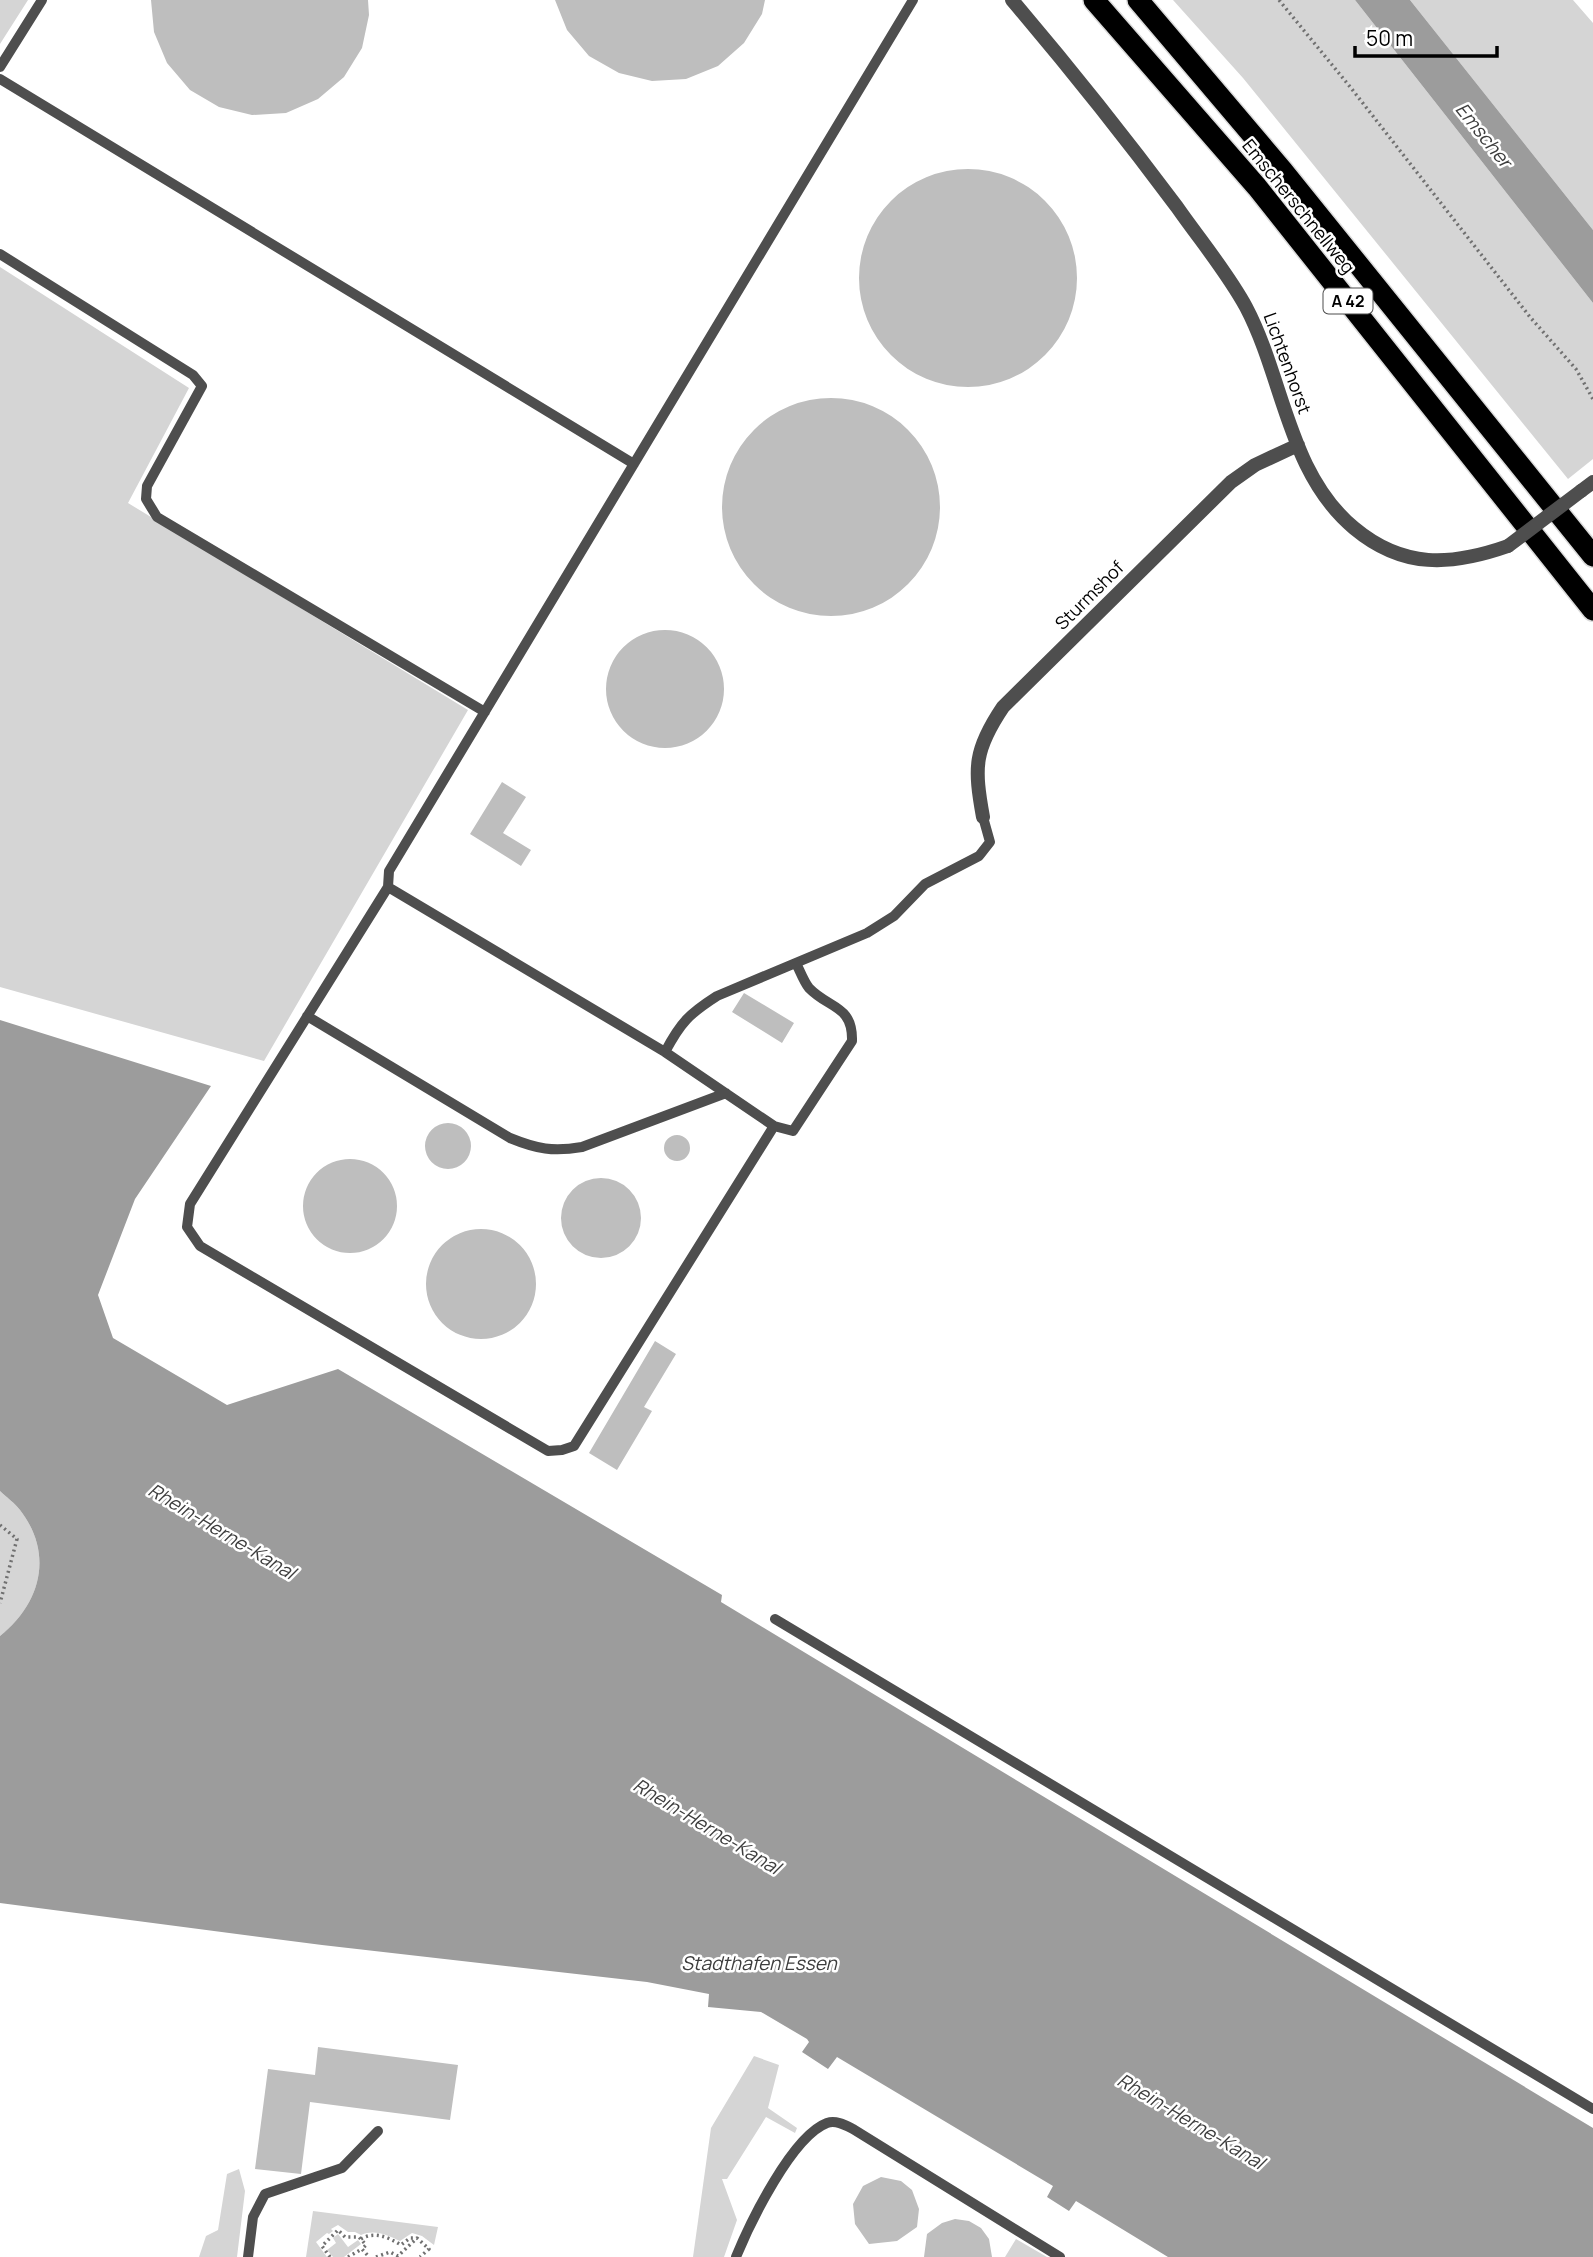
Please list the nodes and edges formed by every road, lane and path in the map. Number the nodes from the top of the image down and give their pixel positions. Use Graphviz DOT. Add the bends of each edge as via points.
graph roads {
  1 [pos="42,0"];
  2 [pos="913,0"];
  3 [pos="1012,0"];
  4 [pos="1094,0"];
  5 [pos="1138,0"];
  6 [pos="1279,0"];
  7 [pos="0,67"];
  8 [pos="0,79"];
  9 [pos="0,254"];
  10 [pos="1593,399"];
  11 [pos="1298,445"];
  12 [pos="634,464"];
  13 [pos="1587,486"];
  14 [pos="1593,556"];
  15 [pos="1593,610"];
  16 [pos="485,712"];
  17 [pos="983,817"];
  18 [pos="388,887"];
  19 [pos="796,963"];
  20 [pos="307,1016"];
  21 [pos="665,1052"];
  22 [pos="726,1093"];
  23 [pos="774,1126"];
  24 [pos="0,1525"];
  25 [pos="0,1603"];
  26 [pos="775,1619"];
  27 [pos="1593,2109"];
  28 [pos="378,2131"];
  29 [pos="418,2238"];
  30 [pos="361,2239"];
  31 [pos="362,2249"];
  32 [pos="248,2257"];
  33 [pos="330,2257"];
  34 [pos="348,2257"];
  35 [pos="369,2257"];
  36 [pos="376,2257"];
  37 [pos="420,2257"];
  38 [pos="737,2257"];
  39 [pos="1060,2257"];
  1 -- 7 [label="lane"];
  2 -- 12 [label="lane"];
  3 -- 11 [label="street, Lichtenhorst" via="1140,158 1239,295 1267,351"];
  4 -- 15 [label="highway, Emscherschnellweg / A 42" via="1256,187"];
  5 -- 14 [label="highway, Emscherschnellweg / A 42" via="1283,171"];
  6 -- 10 [label="path" via="1576,369"];
  8 -- 12 [label="lane"];
  9 -- 16 [label="lane" via="193,375 202,386 147,486 146,499 157,517"];
  11 -- 13 [label="street, Lichtenhorst, bridge" via="1329,503 1352,526 1370,541 1416,559 1445,562 1508,546"];
  11 -- 17 [label="street, Sturmshof" via="1231,482 1003,707 978,758 976,777"];
  12 -- 16 [label="lane"];
  16 -- 18 [label="lane" via="389,871"];
  17 -- 19 [label="lane" via="990,842 979,856 925,884 894,916 867,933"];
  18 -- 20 [label="lane"];
  18 -- 21 [label="lane"];
  19 -- 21 [label="lane" via="695,1010 681,1023"];
  19 -- 23 [label="lane" via="808,988 841,1009 853,1027 852,1041 793,1131"];
  20 -- 22 [label="lane" via="533,1148 559,1151 582,1147"];
  20 -- 23 [label="lane" via="190,1204 187,1227 200,1246 548,1451 574,1446"];
  21 -- 22 [label="lane"];
  22 -- 23 [label="lane"];
  24 -- 25 [label="path" via="17,1539"];
  26 -- 27 [label="lane"];
  28 -- 32 [label="lane" via="342,2168 265,2194 253,2217"];
  29 -- 30 [label="path" via="401,2245 382,2236"];
  29 -- 36 [label="path" via="398,2256 390,2252"];
  29 -- 37 [label="path" via="429,2249"];
  30 -- 31 [label="path" via="366,2245"];
  30 -- 33 [label="path" via="345,2237 338,2230 322,2246"];
  31 -- 34 [label="path"];
  31 -- 35 [label="path"];
  38 -- 39 [label="lane" via="750,2225 793,2153 809,2135 835,2122"];
}
